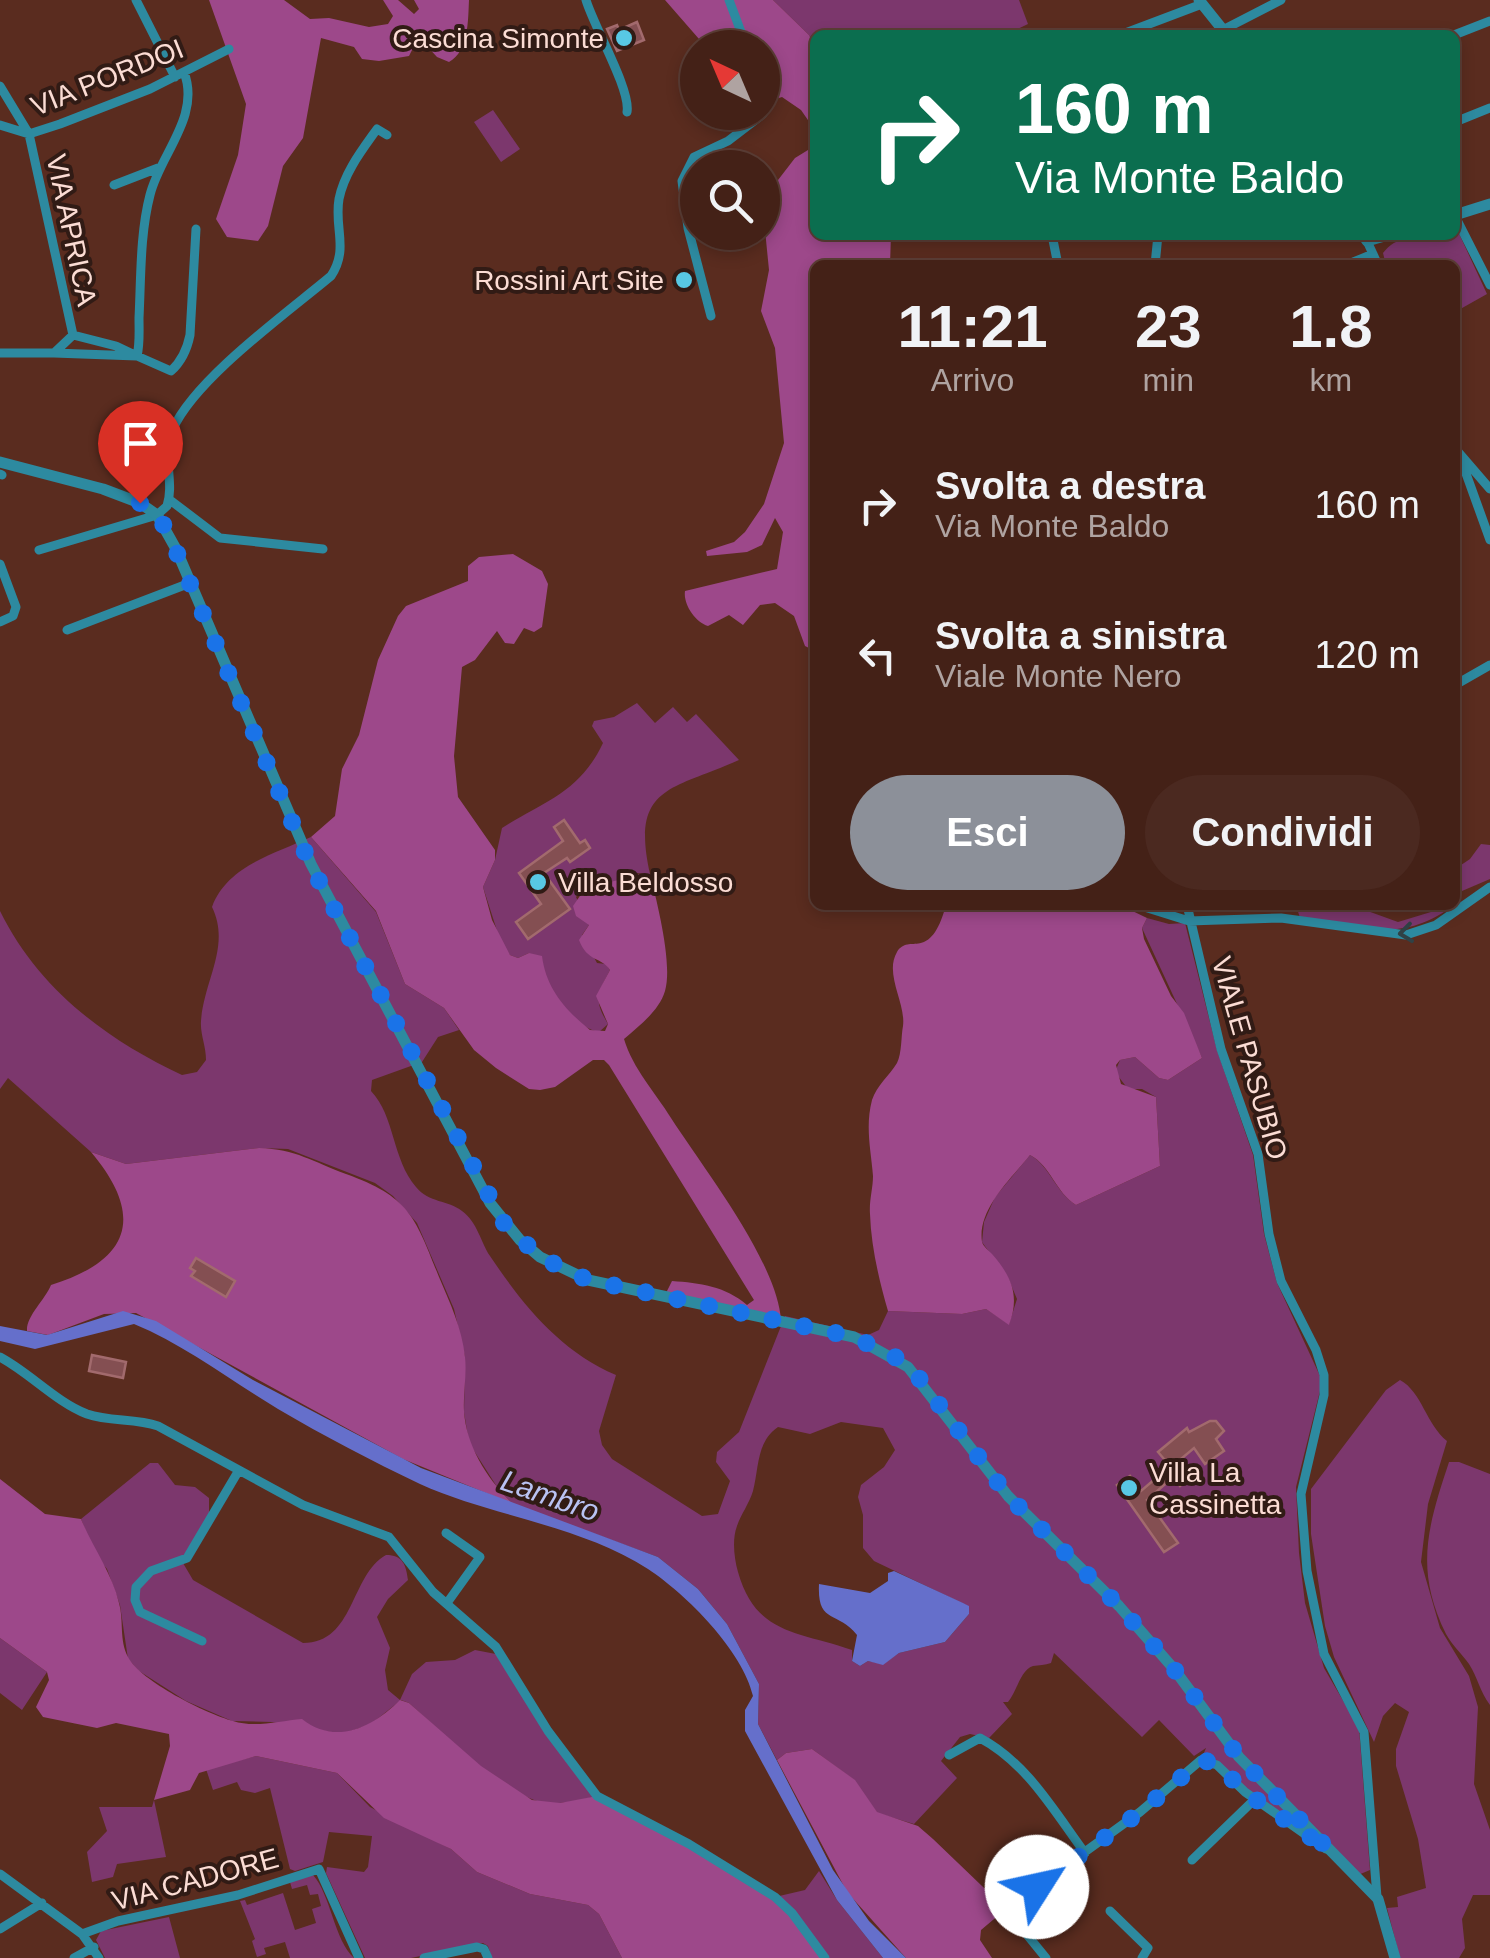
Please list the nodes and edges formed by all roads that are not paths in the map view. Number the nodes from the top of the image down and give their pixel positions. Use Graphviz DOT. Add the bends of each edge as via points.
graph roads {
  1 [pos="136,0"];
  2 [pos="586,0"];
  3 [pos="729,0"];
  4 [pos="1281,0"];
  5 [pos="1200,2"];
  6 [pos="1490,20"];
  7 [pos="740,30"];
  8 [pos="1132,30"];
  9 [pos="1219,30"];
  10 [pos="1226,30"];
  11 [pos="1460,32"];
  12 [pos="229,49"];
  13 [pos="180,75"];
  14 [pos="0,86"];
  15 [pos="1490,108"];
  16 [pos="627,112"];
  17 [pos="380,116"];
  18 [pos="1460,120"];
  19 [pos="0,125"];
  20 [pos="376,128"];
  21 [pos="742,130"];
  22 [pos="29,134"];
  23 [pos="387,135"];
  24 [pos="160,168"];
  25 [pos="114,185"];
  26 [pos="1490,204"];
  27 [pos="1460,213"];
  28 [pos="1460,225"];
  29 [pos="196,229"];
  30 [pos="1490,285"];
  31 [pos="711,316"];
  32 [pos="73,335"];
  33 [pos="54,352"];
  34 [pos="0,353"];
  35 [pos="137,356"];
  36 [pos="1460,453"];
  37 [pos="1460,460"];
  38 [pos="1,470"];
  39 [pos="1490,489"];
  40 [pos="170,500"];
  41 [pos="157,515"];
  42 [pos="1490,540"];
  43 [pos="323,548"];
  44 [pos="39,550"];
  45 [pos="0,564"];
  46 [pos="192,587"];
  47 [pos="0,622"];
  48 [pos="67,630"];
  49 [pos="1490,665"];
  50 [pos="1460,681"];
  51 [pos="1490,886"];
  52 [pos="1460,908"];
  53 [pos="1153,910"];
  54 [pos="1188,910"];
  55 [pos="1457,910"];
  56 [pos="1190,922"];
  57 [pos="0,1357"];
  58 [pos="239,1470"];
  59 [pos="446,1532"];
  60 [pos="446,1604"];
  61 [pos="202,1641"];
  62 [pos="949,1755"];
  63 [pos="1255,1799"];
  64 [pos="1329,1850"];
  65 [pos="1085,1853"];
  66 [pos="1192,1860"];
  67 [pos="0,1874"];
  68 [pos="1378,1900"];
  69 [pos="42,1904"];
  70 [pos="1110,1911"];
  71 [pos="0,1929"];
  72 [pos="82,1934"];
  73 [pos="94,1947"];
  74 [pos="74,1958"];
  75 [pos="99,1958"];
  76 [pos="358,1958"];
  77 [pos="424,1958"];
  78 [pos="488,1958"];
  79 [pos="825,1958"];
  80 [pos="1046,1958"];
  81 [pos="1142,1958"];
  82 [pos="1396,1958"];
  1 -- 13 [label="street"];
  2 -- 16 [label="street" via="628,98"];
  3 -- 7 [label="street"];
  4 -- 10 [label="street"];
  5 -- 8 [label="street"];
  5 -- 9 [label="street"];
  6 -- 11 [label="street"];
  12 -- 13 [label="street, VIA PORDOI"];
  13 -- 22 [label="street, VIA PORDOI"];
  13 -- 24 [label="street" via="187,107"];
  14 -- 22 [label="street, VIA APRICA"];
  15 -- 18 [label="street"];
  17 -- 20 [label="street"];
  19 -- 22 [label="street, VIA PORDOI"];
  20 -- 23 [label="street"];
  20 -- 40 [label="street" via="344,181 337,268 183,414 166,456"];
  21 -- 31 [label="street" via="694,157 682,181 700,289"];
  22 -- 32 [label="street, VIA APRICA"];
  24 -- 25 [label="street"];
  24 -- 35 [label="street" via="146,214"];
  26 -- 27 [label="street"];
  28 -- 30 [label="street"];
  29 -- 35 [label="street" via="187,350 170,371"];
  32 -- 33 [label="street"];
  32 -- 35 [label="street"];
  33 -- 34 [label="street"];
  33 -- 35 [label="street"];
  36 -- 39 [label="street"];
  37 -- 42 [label="street"];
  38 -- 41 [label="street" via="103,489"];
  40 -- 41 [label="street"];
  40 -- 43 [label="street" via="220,538"];
  41 -- 44 [label="street"];
  41 -- 46 [label="street"];
  45 -- 47 [label="street" via="16,607"];
  46 -- 48 [label="street"];
  46 -- 64 [label="street" via="310,864 490,1203 520,1240 588,1280 854,1337 895,1357 916,1374 1008,1496 1119,1606 1239,1757"];
  49 -- 50 [label="street"];
  51 -- 52 [label="street, one-way"];
  53 -- 56 [label="street"];
  54 -- 56 [label="street, VIALE PASUBIO"];
  55 -- 56 [label="street, one-way" via="1406,935 1281,918"];
  56 -- 68 [label="street, VIALE PASUBIO" via="1221,1049 1258,1154 1281,1281 1324,1375 1301,1494 1307,1571 1324,1654 1364,1732"];
  57 -- 58 [label="street" via="77,1410 143,1421"];
  58 -- 60 [label="street" via="303,1505 389,1537"];
  58 -- 61 [label="street" via="186,1558 151,1571 136,1586 140,1612"];
  59 -- 60 [label="street" via="480,1557"];
  60 -- 79 [label="street" via="496,1647 597,1796 774,1897"];
  62 -- 65 [label="street" via="980,1738 998,1747"];
  63 -- 64 [label="street"];
  63 -- 65 [label="street" via="1217,1764 1202,1760"];
  63 -- 66 [label="street"];
  64 -- 68 [label="street"];
  65 -- 80 [label="street" via="1006,1909"];
  67 -- 69 [label="street"];
  68 -- 82 [label="street"];
  69 -- 71 [label="street"];
  69 -- 72 [label="street"];
  70 -- 81 [label="street" via="1148,1948"];
  72 -- 73 [label="street"];
  72 -- 76 [label="street, VIA CADORE" via="238,1896 320,1868"];
  73 -- 74 [label="street"];
  73 -- 75 [label="street"];
  77 -- 78 [label="street" via="478,1947"];
}
